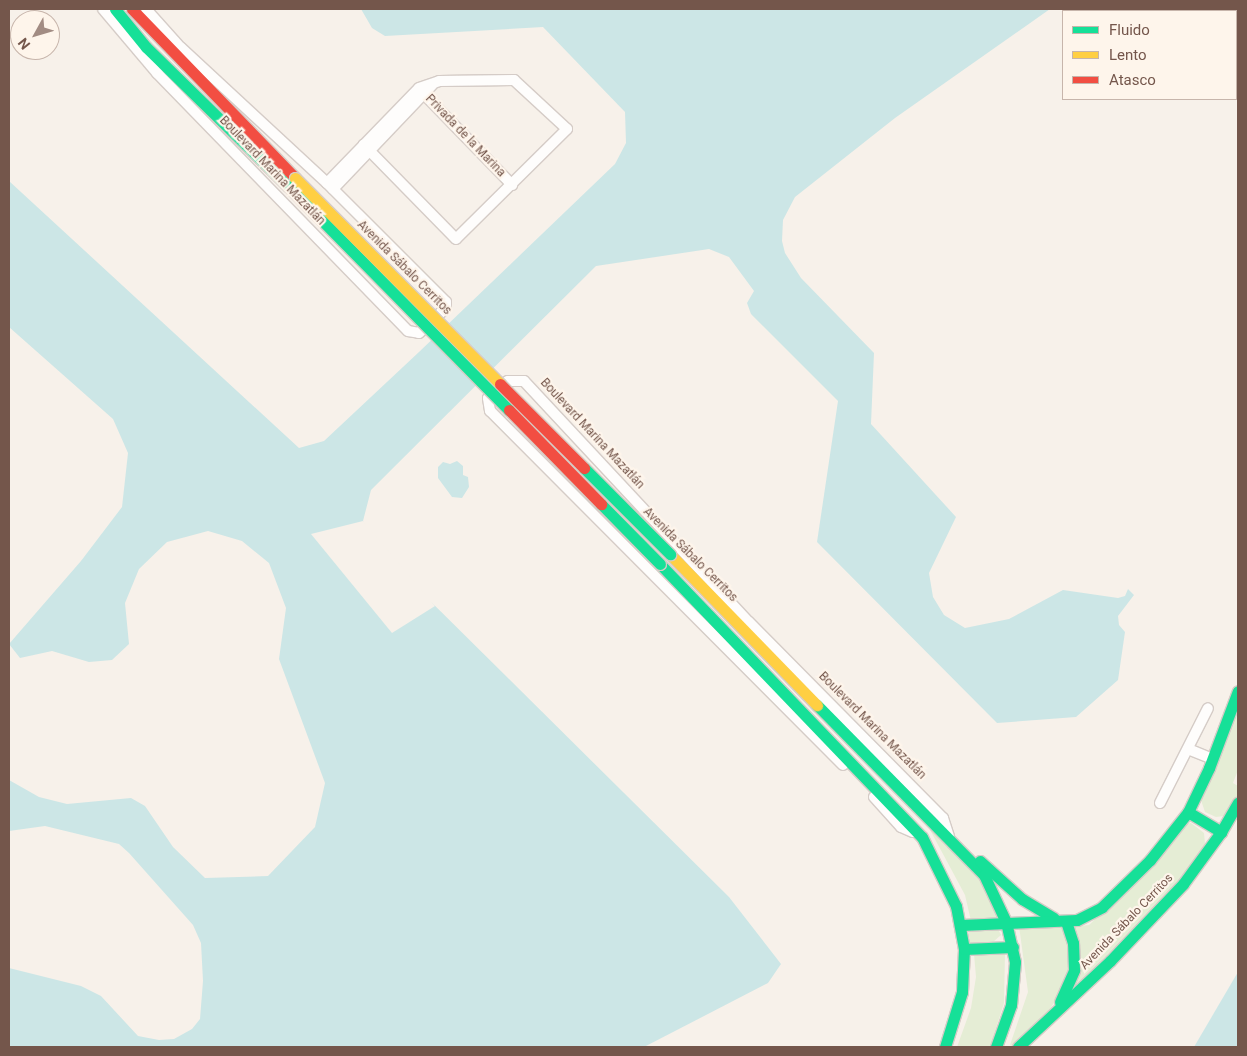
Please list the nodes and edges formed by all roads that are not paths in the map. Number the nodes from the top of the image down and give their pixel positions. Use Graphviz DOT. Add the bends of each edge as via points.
graph roads {
  1 [pos="103,9"];
  2 [pos="115,9"];
  3 [pos="132,9"];
  4 [pos="146,9"];
  5 [pos="177,52"];
  6 [pos="161,70"];
  7 [pos="422,91"];
  8 [pos="367,148"];
  9 [pos="291,182"];
  10 [pos="512,185"];
  11 [pos="330,186"];
  12 [pos="758,636"];
  13 [pos="741,655"];
  14 [pos="1238,691"];
  15 [pos="1208,708"];
  16 [pos="1188,749"];
  17 [pos="1213,759"];
  18 [pos="1238,802"];
  19 [pos="1160,803"];
  20 [pos="1188,812"];
  21 [pos="1221,832"];
  22 [pos="963,851"];
  23 [pos="1062,920"];
  24 [pos="1006,922"];
  25 [pos="961,925"];
  26 [pos="1013,947"];
  27 [pos="964,949"];
  28 [pos="1042,1025"];
  29 [pos="945,1047"];
  30 [pos="996,1047"];
  31 [pos="1018,1047"];
  1 -- 6 [label="street, Boulevard Marina Mazatlán"];
  2 -- 6 [label="main road, Boulevard Marina Mazatlán"];
  3 -- 5 [label="main road, Boulevard Marina Mazatlán"];
  4 -- 5 [label="street, Boulevard Marina Mazatlán"];
  5 -- 9 [label="main road, Boulevard Marina Mazatlán"];
  5 -- 11 [label="street, Boulevard Marina Mazatlán"];
  6 -- 9 [label="main road, Boulevard Marina Mazatlán"];
  6 -- 11 [label="street, Boulevard Marina Mazatlán" via="386,312 408,331 419,333 446,308 446,302"];
  7 -- 8 [label="street"];
  7 -- 10 [label="street, Privada de la Marina"];
  7 -- 10 [label="street" via="439,81 514,80 567,129"];
  8 -- 10 [label="street" via="456,240"];
  8 -- 11 [label="street"];
  9 -- 12 [label="main road, Avenida Sábalo Cerritos, bridge" via="670,554"];
  9 -- 13 [label="main road, Avenida Sábalo Cerritos, bridge" via="660,564"];
  12 -- 13 [label="street, Boulevard Marina Mazatlán" via="524,382 508,381 490,394 487,405 490,411"];
  12 -- 22 [label="main road, Avenida Sábalo Cerritos"];
  13 -- 25 [label="main road, Avenida Sábalo Cerritos" via="922,836 948,886"];
  14 -- 17 [label="main road, Avenida Sábalo Cerritos"];
  15 -- 16 [label="street"];
  16 -- 17 [label="street"];
  16 -- 19 [label="street"];
  17 -- 20 [label="main road, Avenida Sábalo Cerritos"];
  18 -- 21 [label="main road, Avenida Sábalo Cerritos"];
  20 -- 21 [label="main road"];
  20 -- 23 [label="main road, Avenida Sábalo Cerritos" via="1134,878 1102,907 1086,917"];
  21 -- 28 [label="main road, Avenida Sábalo Cerritos" via="1165,904"];
  22 -- 23 [label="main road" via="992,870 1041,913"];
  22 -- 24 [label="main road, Avenida Sábalo Cerritos" via="984,875"];
  23 -- 24 [label="main road, Avenida Sábalo Cerritos"];
  23 -- 28 [label="main road" via="1074,952 1072,980"];
  24 -- 25 [label="main road, Avenida Sábalo Cerritos"];
  24 -- 26 [label="main road, Avenida Sábalo Cerritos"];
  25 -- 27 [label="main road, Avenida Sábalo Cerritos"];
  26 -- 27 [label="main road"];
  26 -- 30 [label="main road, Avenida Sábalo Cerritos" via="1014,992"];
  27 -- 29 [label="main road, Avenida Sábalo Cerritos" via="962,992"];
  28 -- 31 [label="main road, Avenida Sábalo Cerritos"];
}
